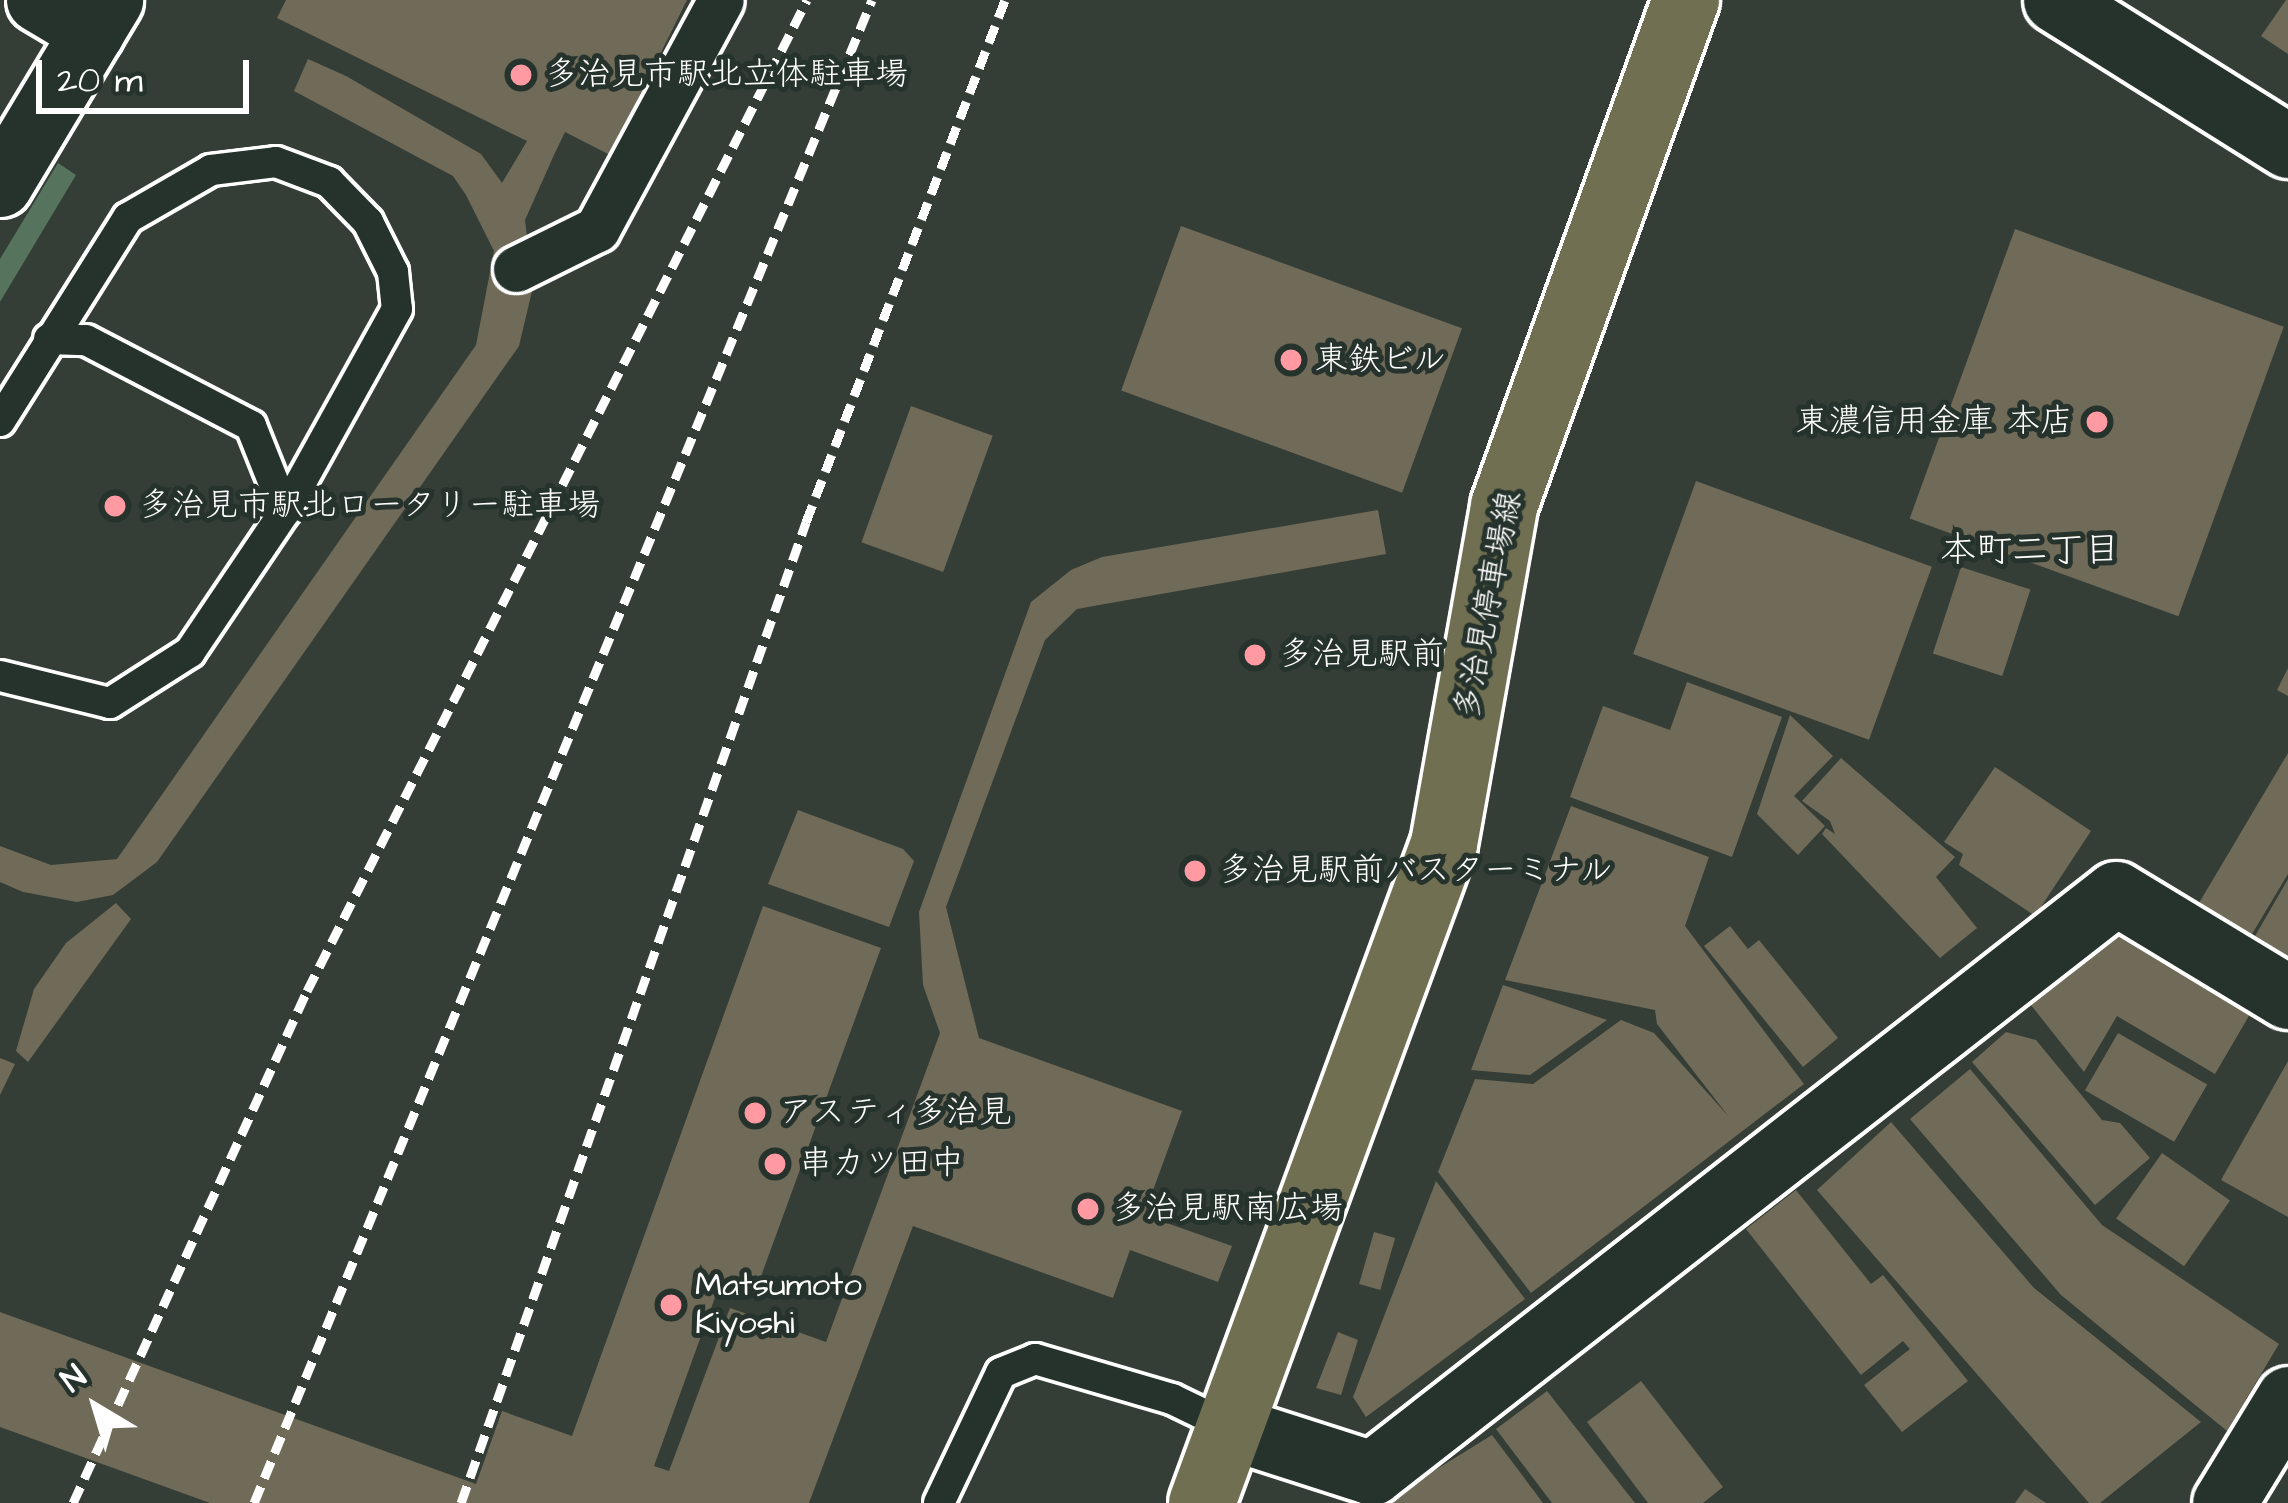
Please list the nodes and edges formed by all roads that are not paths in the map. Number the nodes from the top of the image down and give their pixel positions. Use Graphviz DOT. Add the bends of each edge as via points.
graph roads {
  1 [pos="38,0"];
  2 [pos="722,0"];
  3 [pos="1686,0"];
  4 [pos="2074,4"];
  5 [pos="102,16"];
  6 [pos="2288,146"];
  7 [pos="0,185"];
  8 [pos="516,269"];
  9 [pos="49,339"];
  10 [pos="0,421"];
  11 [pos="285,511"];
  12 [pos="2,675"];
  13 [pos="2288,997"];
  14 [pos="2288,1398"];
  15 [pos="1232,1428"];
  16 [pos="940,1503"];
  17 [pos="1202,1503"];
  18 [pos="2224,1503"];
  1 -- 5 [label="street"];
  2 -- 8 [label="street" via="597,229"];
  3 -- 15 [label="main road, 多治見停車場線" via="1504,506 1444,844"];
  4 -- 6 [label="street"];
  5 -- 7 [label="street"];
  9 -- 10 [label="lane"];
  9 -- 11 [label="lane" via="86,340 251,426"];
  9 -- 11 [label="lane" via="128,218 211,170 276,162 329,182 368,223 393,272 397,309"];
  11 -- 12 [label="lane" via="190,652 142,688 110,703"];
  13 -- 15 [label="street" via="2116,892 1372,1473"];
  14 -- 18 [label="street"];
  15 -- 16 [label="lane" via="1172,1399 1035,1359 1001,1373"];
  15 -- 17 [label="main road, 多治見停車場線"];
}
